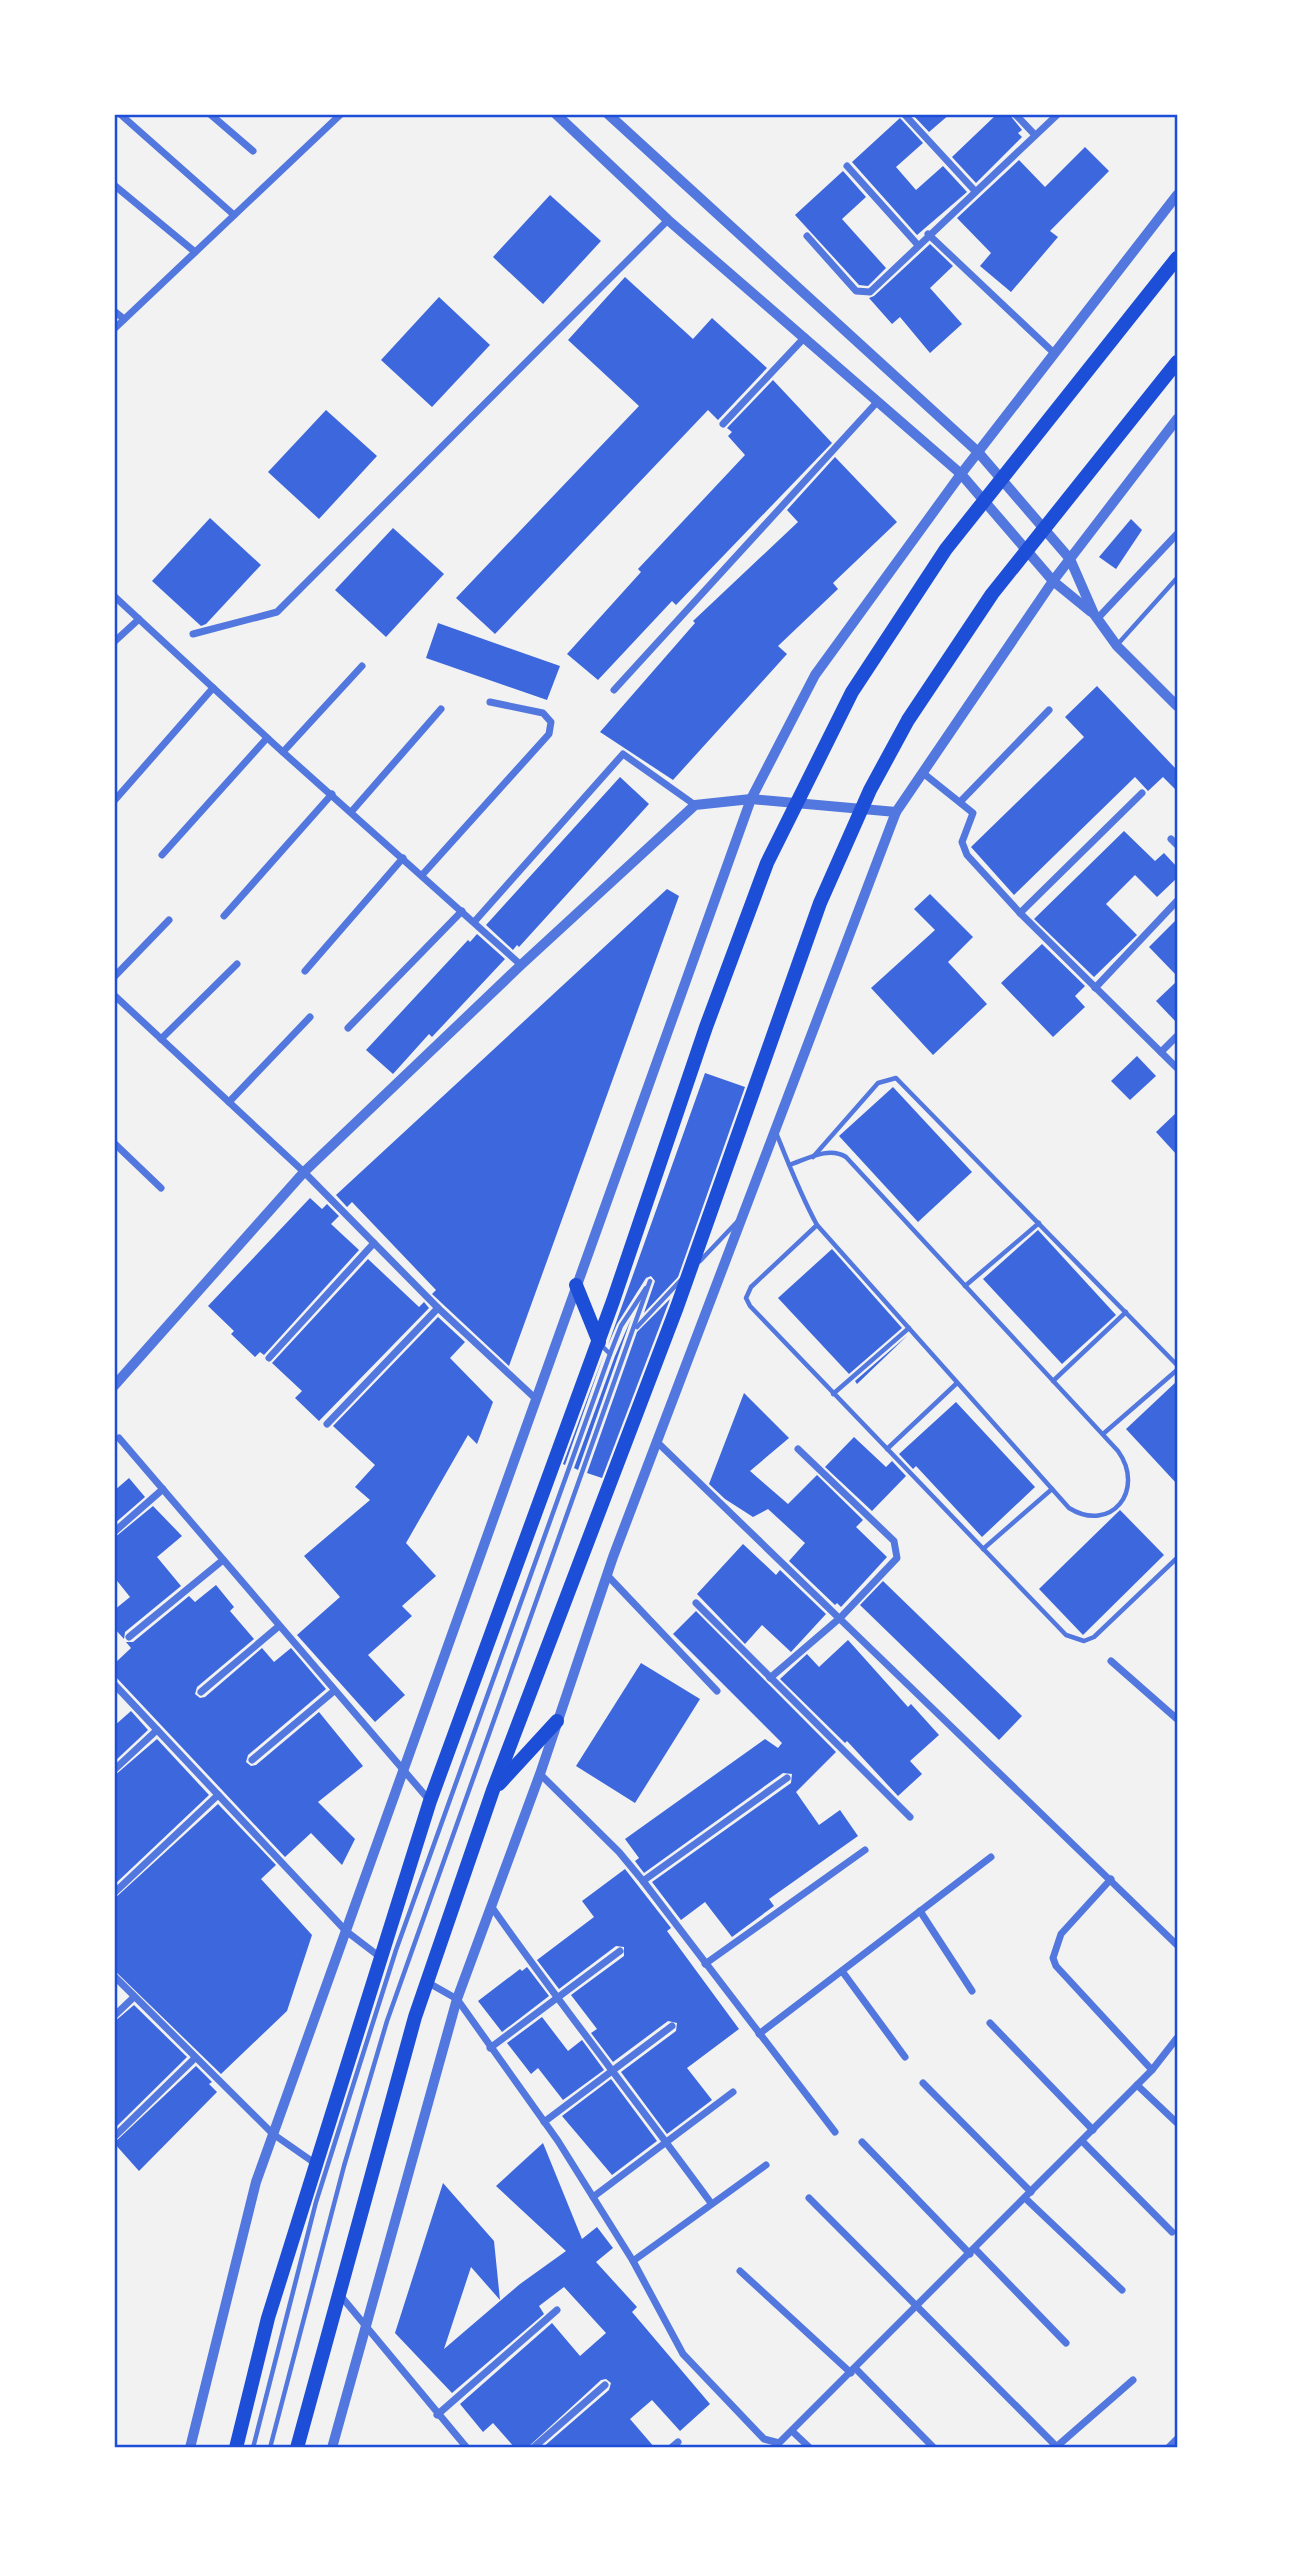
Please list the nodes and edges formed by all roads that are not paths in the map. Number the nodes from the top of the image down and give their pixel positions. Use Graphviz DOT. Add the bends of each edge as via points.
graph roads {
  1 [pos="120,114"];
  2 [pos="210,114"];
  3 [pos="341,114"];
  4 [pos="556,114"];
  5 [pos="608,114"];
  6 [pos="1015,114"];
  7 [pos="1058,114"];
  8 [pos="905,115"];
  9 [pos="1035,135"];
  10 [pos="253,151"];
  11 [pos="847,166"];
  12 [pos="114,185"];
  13 [pos="975,191"];
  14 [pos="1177,195"];
  15 [pos="234,215"];
  16 [pos="668,220"];
  17 [pos="928,234"];
  18 [pos="807,236"];
  19 [pos="918,244"];
  20 [pos="195,252"];
  21 [pos="1177,258"];
  22 [pos="114,311"];
  23 [pos="124,319"];
  24 [pos="114,329"];
  25 [pos="805,336"];
  26 [pos="1055,354"];
  27 [pos="1177,362"];
  28 [pos="878,401"];
  29 [pos="1177,419"];
  30 [pos="723,425"];
  31 [pos="978,452"];
  32 [pos="961,474"];
  33 [pos="1177,534"];
  34 [pos="1070,559"];
  35 [pos="1177,578"];
  36 [pos="1053,581"];
  37 [pos="114,596"];
  38 [pos="1095,617"];
  39 [pos="139,619"];
  40 [pos="193,634"];
  41 [pos="114,642"];
  42 [pos="1117,646"];
  43 [pos="362,666"];
  44 [pos="213,688"];
  45 [pos="614,690"];
  46 [pos="490,702"];
  47 [pos="1177,706"];
  48 [pos="441,709"];
  49 [pos="1049,710"];
  50 [pos="267,738"];
  51 [pos="283,752"];
  52 [pos="923,773"];
  53 [pos="1142,793"];
  54 [pos="332,794"];
  55 [pos="751,799"];
  56 [pos="114,801"];
  57 [pos="960,802"];
  58 [pos="695,805"];
  59 [pos="352,811"];
  60 [pos="897,812"];
  61 [pos="162,855"];
  62 [pos="403,858"];
  63 [pos="422,874"];
  64 [pos="1177,901"];
  65 [pos="461,911"];
  66 [pos="1020,914"];
  67 [pos="224,916"];
  68 [pos="169,920"];
  69 [pos="475,921"];
  70 [pos="237,964"];
  71 [pos="521,965"];
  72 [pos="305,971"];
  73 [pos="114,977"];
  74 [pos="1095,989"];
  75 [pos="114,995"];
  76 [pos="310,1017"];
  77 [pos="348,1028"];
  78 [pos="1177,1036"];
  79 [pos="161,1039"];
  80 [pos="1161,1052"];
  81 [pos="1177,1068"];
  82 [pos="229,1102"];
  83 [pos="775,1131"];
  84 [pos="114,1143"];
  85 [pos="812,1157"];
  86 [pos="789,1165"];
  87 [pos="304,1172"];
  88 [pos="161,1188"];
  89 [pos="743,1216"];
  90 [pos="1040,1223"];
  91 [pos="817,1225"];
  92 [pos="374,1243"];
  93 [pos="576,1285"];
  94 [pos="965,1286"];
  95 [pos="439,1308"];
  96 [pos="1126,1312"];
  97 [pos="909,1328"];
  98 [pos="634,1329"];
  99 [pos="599,1342"];
  100 [pos="610,1354"];
  101 [pos="269,1358"];
  102 [pos="1177,1367"];
  103 [pos="1053,1381"];
  104 [pos="957,1383"];
  105 [pos="114,1386"];
  106 [pos="833,1394"];
  107 [pos="536,1399"];
  108 [pos="327,1424"];
  109 [pos="1102,1434"];
  110 [pos="119,1438"];
  111 [pos="656,1441"];
  112 [pos="798,1449"];
  113 [pos="887,1449"];
  114 [pos="163,1489"];
  115 [pos="1052,1489"];
  116 [pos="114,1532"];
  117 [pos="983,1549"];
  118 [pos="1177,1558"];
  119 [pos="222,1560"];
  120 [pos="607,1575"];
  121 [pos="696,1603"];
  122 [pos="841,1617"];
  123 [pos="279,1626"];
  124 [pos="129,1637"];
  125 [pos="1111,1661"];
  126 [pos="771,1678"];
  127 [pos="114,1684"];
  128 [pos="334,1691"];
  129 [pos="717,1691"];
  130 [pos="201,1692"];
  131 [pos="1177,1719"];
  132 [pos="557,1721"];
  133 [pos="157,1730"];
  134 [pos="252,1760"];
  135 [pos="114,1770"];
  136 [pos="402,1772"];
  137 [pos="540,1774"];
  138 [pos="787,1778"];
  139 [pos="493,1790"];
  140 [pos="218,1795"];
  141 [pos="430,1801"];
  142 [pos="910,1817"];
  143 [pos="865,1850"];
  144 [pos="991,1857"];
  145 [pos="1111,1879"];
  146 [pos="643,1881"];
  147 [pos="114,1893"];
  148 [pos="491,1906"];
  149 [pos="920,1912"];
  150 [pos="346,1931"];
  151 [pos="1177,1945"];
  152 [pos="620,1951"];
  153 [pos="381,1958"];
  154 [pos="705,1964"];
  155 [pos="842,1970"];
  156 [pos="114,1976"];
  157 [pos="427,1982"];
  158 [pos="972,1991"];
  159 [pos="134,1997"];
  160 [pos="457,1999"];
  161 [pos="556,1999"];
  162 [pos="114,2016"];
  163 [pos="990,2023"];
  164 [pos="671,2025"];
  165 [pos="759,2034"];
  166 [pos="1177,2038"];
  167 [pos="490,2048"];
  168 [pos="905,2057"];
  169 [pos="195,2058"];
  170 [pos="613,2069"];
  171 [pos="1152,2070"];
  172 [pos="923,2083"];
  173 [pos="1137,2085"];
  174 [pos="733,2092"];
  175 [pos="544,2122"];
  176 [pos="1177,2123"];
  177 [pos="1093,2130"];
  178 [pos="835,2132"];
  179 [pos="273,2134"];
  180 [pos="114,2137"];
  181 [pos="1082,2141"];
  182 [pos="862,2142"];
  183 [pos="667,2143"];
  184 [pos="316,2164"];
  185 [pos="766,2165"];
  186 [pos="1028,2195"];
  187 [pos="593,2197"];
  188 [pos="809,2198"];
  189 [pos="710,2203"];
  190 [pos="1172,2232"];
  191 [pos="972,2252"];
  192 [pos="633,2261"];
  193 [pos="740,2271"];
  194 [pos="1122,2290"];
  195 [pos="339,2294"];
  196 [pos="919,2305"];
  197 [pos="557,2310"];
  198 [pos="365,2327"];
  199 [pos="1066,2343"];
  200 [pos="853,2371"];
  201 [pos="1133,2380"];
  202 [pos="605,2385"];
  203 [pos="437,2415"];
  204 [pos="793,2432"];
  205 [pos="1177,2439"];
  206 [pos="678,2442"];
  207 [pos="190,2448"];
  208 [pos="236,2448"];
  209 [pos="253,2448"];
  210 [pos="270,2448"];
  211 [pos="297,2448"];
  212 [pos="332,2448"];
  213 [pos="467,2448"];
  214 [pos="533,2448"];
  215 [pos="671,2448"];
  216 [pos="810,2448"];
  217 [pos="934,2448"];
  218 [pos="1057,2448"];
  219 [pos="1168,2448"];
  1 -- 15 [label="street"];
  2 -- 10 [label="street"];
  3 -- 15 [label="street"];
  4 -- 16 [label="street"];
  5 -- 31 [label="street"];
  6 -- 9 [label="street"];
  7 -- 9 [label="street"];
  8 -- 13 [label="street"];
  9 -- 13 [label="street"];
  11 -- 19 [label="street"];
  12 -- 20 [label="street"];
  13 -- 17 [label="street"];
  14 -- 26 [label="street"];
  15 -- 20 [label="street"];
  16 -- 25 [label="street"];
  16 -- 40 [label="street" via="277,612"];
  17 -- 19 [label="street"];
  17 -- 26 [label="street"];
  18 -- 19 [label="street" via="856,291 864,293"];
  20 -- 23 [label="street"];
  21 -- 99 [label="main road" via="946,549 852,692 767,863"];
  22 -- 23 [label="street"];
  23 -- 24 [label="street"];
  25 -- 28 [label="street"];
  25 -- 30 [label="street"];
  26 -- 31 [label="street"];
  27 -- 139 [label="main road" via="992,594 908,720 870,790 820,902 677,1307"];
  28 -- 32 [label="street"];
  28 -- 45 [label="street"];
  29 -- 34 [label="street"];
  31 -- 32 [label="street"];
  31 -- 34 [label="street"];
  32 -- 36 [label="street"];
  32 -- 55 [label="street" via="815,676"];
  33 -- 38 [label="street"];
  34 -- 36 [label="street"];
  34 -- 38 [label="street"];
  35 -- 42 [label="lane"];
  36 -- 38 [label="street"];
  36 -- 52 [label="street"];
  37 -- 39 [label="street"];
  38 -- 42 [label="street"];
  39 -- 41 [label="street"];
  39 -- 44 [label="street"];
  42 -- 47 [label="street"];
  43 -- 51 [label="street"];
  44 -- 50 [label="street"];
  44 -- 56 [label="street"];
  46 -- 63 [label="street" via="544,713 551,722 549,734"];
  48 -- 59 [label="street"];
  49 -- 57 [label="street"];
  50 -- 51 [label="street"];
  50 -- 61 [label="street"];
  51 -- 54 [label="street"];
  52 -- 57 [label="street"];
  52 -- 60 [label="street"];
  53 -- 66 [label="street"];
  54 -- 59 [label="street"];
  54 -- 67 [label="street"];
  55 -- 58 [label="street"];
  55 -- 60 [label="street"];
  55 -- 93 [label="street"];
  57 -- 66 [label="street" via="973,817 962,849"];
  58 -- 69 [label="street" via="623,754"];
  58 -- 71 [label="street"];
  59 -- 62 [label="street"];
  60 -- 83 [label="street"];
  62 -- 63 [label="street"];
  62 -- 72 [label="street"];
  63 -- 65 [label="street"];
  64 -- 74 [label="street"];
  65 -- 69 [label="street"];
  65 -- 77 [label="street"];
  66 -- 74 [label="street"];
  68 -- 73 [label="street"];
  69 -- 71 [label="street"];
  70 -- 79 [label="street"];
  71 -- 87 [label="street"];
  74 -- 80 [label="street"];
  75 -- 79 [label="street"];
  76 -- 82 [label="street"];
  78 -- 80 [label="street"];
  79 -- 82 [label="street"];
  80 -- 81 [label="street"];
  82 -- 87 [label="street"];
  83 -- 86 [label="lane"];
  83 -- 89 [label="street"];
  84 -- 88 [label="street"];
  85 -- 86 [label="lane"];
  85 -- 90 [label="lane" via="878,1083 896,1078"];
  85 -- 94 [label="lane" via="837,1151 846,1157"];
  86 -- 91 [label="lane"];
  87 -- 92 [label="street"];
  87 -- 105 [label="street"];
  89 -- 98 [label="lane"];
  89 -- 111 [label="street"];
  90 -- 94 [label="lane"];
  90 -- 96 [label="lane"];
  91 -- 97 [label="lane"];
  91 -- 106 [label="lane" via="751,1287 747,1298"];
  92 -- 95 [label="street"];
  92 -- 101 [label="street"];
  93 -- 99 [label="main road"];
  93 -- 107 [label="street"];
  94 -- 103 [label="lane"];
  95 -- 107 [label="street"];
  95 -- 108 [label="street"];
  96 -- 102 [label="lane"];
  96 -- 103 [label="lane"];
  97 -- 104 [label="lane"];
  97 -- 106 [label="lane"];
  98 -- 100 [label="lane" via="650,1281 621,1326"];
  98 -- 210 [label="lane" via="387,2021"];
  99 -- 100 [label="lane"];
  99 -- 141 [label="main road"];
  100 -- 209 [label="lane" via="396,1950 316,2202"];
  102 -- 109 [label="lane"];
  103 -- 109 [label="lane"];
  104 -- 113 [label="lane"];
  104 -- 115 [label="lane"];
  106 -- 113 [label="lane"];
  107 -- 136 [label="street"];
  109 -- 115 [label="lane" via="1125,1461 1130,1478 1117,1506 1101,1516 1084,1517"];
  110 -- 114 [label="street"];
  111 -- 120 [label="street"];
  111 -- 122 [label="street"];
  112 -- 122 [label="street" via="898,1548 897,1558"];
  113 -- 117 [label="lane"];
  114 -- 116 [label="street"];
  114 -- 119 [label="street"];
  115 -- 117 [label="lane"];
  117 -- 118 [label="lane" via="1066,1635 1084,1641 1094,1637"];
  119 -- 123 [label="street"];
  119 -- 124 [label="street"];
  120 -- 129 [label="street"];
  120 -- 132 [label="street"];
  121 -- 126 [label="street"];
  122 -- 126 [label="street"];
  122 -- 145 [label="street"];
  123 -- 128 [label="street"];
  123 -- 130 [label="street"];
  125 -- 131 [label="street"];
  126 -- 142 [label="street"];
  127 -- 133 [label="street"];
  128 -- 134 [label="street"];
  128 -- 136 [label="street"];
  132 -- 137 [label="street"];
  132 -- 139 [label="main road"];
  133 -- 135 [label="street"];
  133 -- 140 [label="street"];
  136 -- 141 [label="street"];
  136 -- 150 [label="street"];
  137 -- 146 [label="street"];
  137 -- 148 [label="street"];
  138 -- 146 [label="street"];
  139 -- 157 [label="main road"];
  140 -- 147 [label="street"];
  140 -- 150 [label="street"];
  141 -- 153 [label="main road"];
  143 -- 154 [label="street"];
  144 -- 149 [label="street"];
  145 -- 151 [label="street"];
  145 -- 171 [label="street" via="1061,1934 1053,1958"];
  146 -- 154 [label="street"];
  148 -- 160 [label="street"];
  148 -- 161 [label="street"];
  149 -- 155 [label="street"];
  149 -- 158 [label="street"];
  150 -- 153 [label="street"];
  150 -- 179 [label="street"];
  152 -- 161 [label="street"];
  153 -- 184 [label="main road"];
  154 -- 165 [label="street"];
  155 -- 165 [label="street"];
  155 -- 168 [label="street"];
  156 -- 159 [label="street"];
  157 -- 160 [label="street"];
  157 -- 195 [label="main road"];
  159 -- 162 [label="street"];
  159 -- 169 [label="street"];
  160 -- 167 [label="street"];
  160 -- 198 [label="street"];
  161 -- 167 [label="street"];
  161 -- 170 [label="street"];
  163 -- 177 [label="street"];
  164 -- 170 [label="street"];
  165 -- 178 [label="street"];
  166 -- 171 [label="street"];
  167 -- 175 [label="street"];
  169 -- 179 [label="street"];
  169 -- 180 [label="street"];
  170 -- 175 [label="street"];
  170 -- 183 [label="street"];
  171 -- 173 [label="street"];
  172 -- 186 [label="street"];
  173 -- 176 [label="street"];
  173 -- 177 [label="street"];
  174 -- 183 [label="street"];
  175 -- 187 [label="street"];
  177 -- 181 [label="street"];
  179 -- 184 [label="street"];
  179 -- 207 [label="street" via="256,2182"];
  181 -- 186 [label="street"];
  181 -- 190 [label="street"];
  182 -- 191 [label="street"];
  183 -- 187 [label="street"];
  183 -- 189 [label="street"];
  184 -- 208 [label="main road" via="268,2318"];
  185 -- 189 [label="street"];
  186 -- 191 [label="street"];
  186 -- 194 [label="street"];
  187 -- 192 [label="street"];
  188 -- 196 [label="street"];
  189 -- 192 [label="street"];
  191 -- 196 [label="street"];
  191 -- 199 [label="street"];
  192 -- 204 [label="street" via="683,2354 764,2439 779,2443"];
  193 -- 200 [label="street"];
  195 -- 198 [label="street"];
  195 -- 211 [label="main road"];
  196 -- 200 [label="street"];
  196 -- 218 [label="street"];
  197 -- 203 [label="street"];
  198 -- 203 [label="street"];
  198 -- 212 [label="street"];
  200 -- 204 [label="street"];
  200 -- 217 [label="street"];
  201 -- 218 [label="street"];
  202 -- 214 [label="street"];
  203 -- 213 [label="street"];
  204 -- 216 [label="street"];
  205 -- 219 [label="street"];
  206 -- 215 [label="street"];
}
